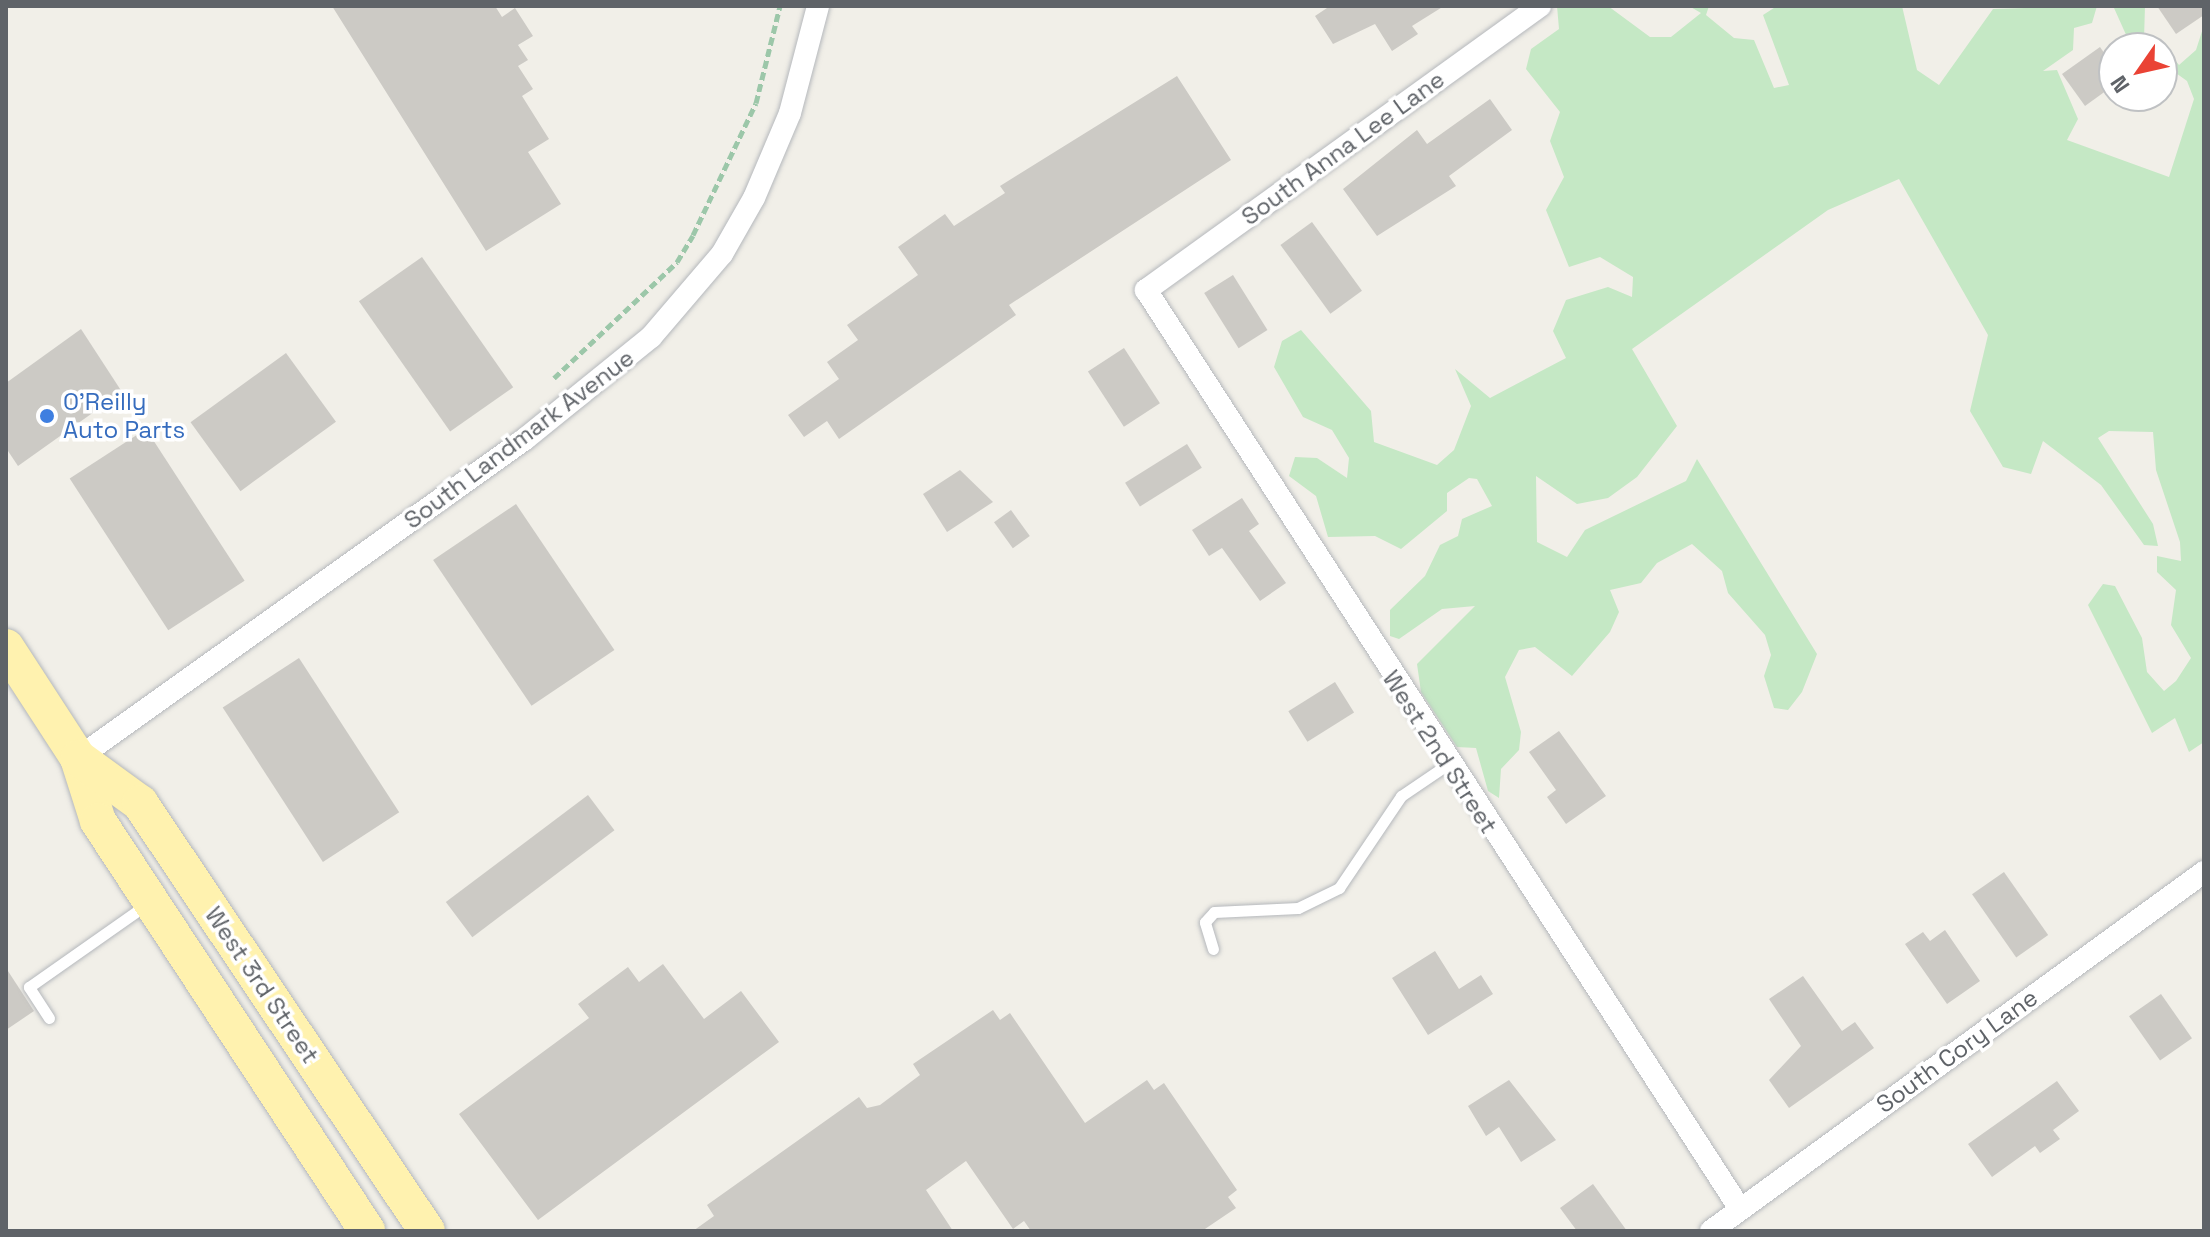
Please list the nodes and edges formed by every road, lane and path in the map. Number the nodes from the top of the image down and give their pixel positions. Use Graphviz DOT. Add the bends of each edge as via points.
graph roads {
  1 [pos="780,6"];
  2 [pos="818,6"];
  3 [pos="1540,6"];
  4 [pos="1146,290"];
  5 [pos="554,378"];
  6 [pos="6,647"];
  7 [pos="78,758"];
  8 [pos="1448,764"];
  9 [pos="2204,872"];
  10 [pos="151,901"];
  11 [pos="1213,949"];
  12 [pos="49,1018"];
  13 [pos="1740,1209"];
  14 [pos="367,1231"];
  15 [pos="427,1231"];
  16 [pos="1711,1231"];
  1 -- 5 [label="path" via="731,166 677,262"];
  2 -- 7 [label="street, South Landmark Avenue" via="790,113 754,198 722,254 651,337 525,439"];
  3 -- 4 [label="street, South Anna Lee Lane"];
  4 -- 8 [label="street, West 2nd Street"];
  6 -- 7 [label="main road, West 3rd Street"];
  7 -- 10 [label="main road, West 3rd Street" via="98,821"];
  7 -- 15 [label="main road, West 3rd Street" via="140,803"];
  8 -- 11 [label="lane" via="1401,796 1339,888 1298,908 1214,912 1205,922"];
  8 -- 13 [label="street, West 2nd Street"];
  9 -- 13 [label="street, South Cory Lane"];
  10 -- 12 [label="lane" via="29,987"];
  10 -- 14 [label="main road, West 3rd Street"];
  13 -- 16 [label="street, South Cory Lane"];
}
